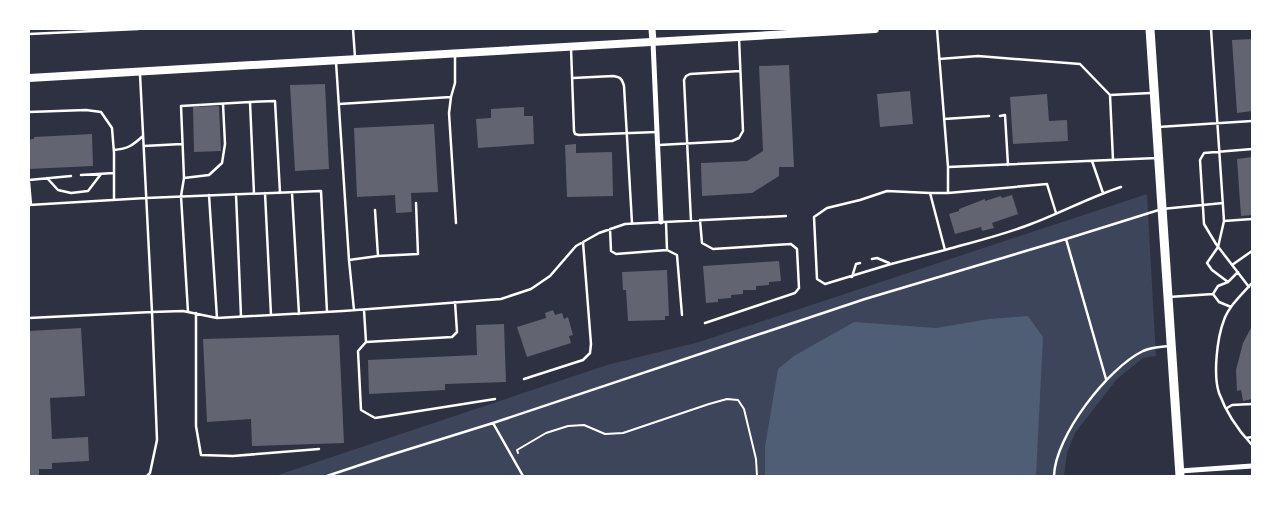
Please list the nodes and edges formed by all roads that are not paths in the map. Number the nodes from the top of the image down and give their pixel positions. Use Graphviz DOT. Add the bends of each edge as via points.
graph roads {
  1 [pos="138,29"];
  2 [pos="353,29"];
  3 [pos="652,29"];
  4 [pos="875,29"];
  5 [pos="937,29"];
  6 [pos="1150,29"];
  7 [pos="1211,29"];
  8 [pos="29,34"];
  9 [pos="738,37"];
  10 [pos="653,42"];
  11 [pos="571,46"];
  12 [pos="455,53"];
  13 [pos="355,59"];
  14 [pos="939,59"];
  15 [pos="336,60"];
  16 [pos="140,71"];
  17 [pos="740,71"];
  18 [pos="29,78"];
  19 [pos="572,78"];
  20 [pos="1154,92"];
  21 [pos="1110,95"];
  22 [pos="451,97"];
  23 [pos="250,102"];
  24 [pos="224,104"];
  25 [pos="339,104"];
  26 [pos="29,112"];
  27 [pos="989,116"];
  28 [pos="1000,116"];
  29 [pos="944,119"];
  30 [pos="1252,121"];
  31 [pos="1217,123"];
  32 [pos="1156,127"];
  33 [pos="657,132"];
  34 [pos="627,134"];
  35 [pos="143,136"];
  36 [pos="687,143"];
  37 [pos="182,144"];
  38 [pos="658,145"];
  39 [pos="144,146"];
  40 [pos="1252,149"];
  41 [pos="114,150"];
  42 [pos="1219,152"];
  43 [pos="1158,158"];
  44 [pos="1113,160"];
  45 [pos="1092,161"];
  46 [pos="1008,165"];
  47 [pos="948,168"];
  48 [pos="114,173"];
  49 [pos="102,174"];
  50 [pos="81,175"];
  51 [pos="71,176"];
  52 [pos="47,178"];
  53 [pos="184,178"];
  54 [pos="29,181"];
  55 [pos="1121,187"];
  56 [pos="292,192"];
  57 [pos="265,193"];
  58 [pos="280,193"];
  59 [pos="930,193"];
  60 [pos="948,193"];
  61 [pos="1103,193"];
  62 [pos="236,194"];
  63 [pos="254,194"];
  64 [pos="209,195"];
  65 [pos="182,196"];
  66 [pos="146,198"];
  67 [pos="114,200"];
  68 [pos="416,203"];
  69 [pos="1223,203"];
  70 [pos="30,205"];
  71 [pos="1203,205"];
  72 [pos="1162,209"];
  73 [pos="375,210"];
  74 [pos="1056,213"];
  75 [pos="786,216"];
  76 [pos="1252,219"];
  77 [pos="691,220"];
  78 [pos="700,220"];
  79 [pos="1224,221"];
  80 [pos="663,222"];
  81 [pos="456,223"];
  82 [pos="632,224"];
  83 [pos="610,229"];
  84 [pos="1066,238"];
  85 [pos="583,242"];
  86 [pos="1218,247"];
  87 [pos="667,250"];
  88 [pos="945,250"];
  89 [pos="1252,251"];
  90 [pos="378,256"];
  91 [pos="872,259"];
  92 [pos="349,260"];
  93 [pos="860,263"];
  94 [pos="891,264"];
  95 [pos="1232,264"];
  96 [pos="1238,272"];
  97 [pos="852,277"];
  98 [pos="1228,282"];
  99 [pos="1252,283"];
  100 [pos="1249,287"];
  101 [pos="1212,294"];
  102 [pos="1168,297"];
  103 [pos="455,302"];
  104 [pos="1232,307"];
  105 [pos="354,310"];
  106 [pos="364,310"];
  107 [pos="152,312"];
  108 [pos="188,312"];
  109 [pos="327,312"];
  110 [pos="196,314"];
  111 [pos="300,314"];
  112 [pos="271,315"];
  113 [pos="682,315"];
  114 [pos="241,316"];
  115 [pos="29,318"];
  116 [pos="217,318"];
  117 [pos="705,323"];
  118 [pos="366,342"];
  119 [pos="1171,346"];
  120 [pos="524,379"];
  121 [pos="1106,380"];
  122 [pos="495,399"];
  123 [pos="1252,404"];
  124 [pos="1226,408"];
  125 [pos="493,423"];
  126 [pos="1252,437"];
  127 [pos="1246,438"];
  128 [pos="1252,445"];
  129 [pos="319,449"];
  130 [pos="1252,466"];
  131 [pos="1180,474"];
  132 [pos="147,476"];
  133 [pos="327,476"];
  134 [pos="523,476"];
  135 [pos="1054,476"];
  1 -- 8 [label="lane"];
  2 -- 13 [label="lane"];
  3 -- 10 [label="street"];
  4 -- 9 [label="main road"];
  5 -- 14 [label="lane"];
  6 -- 20 [label="main road"];
  7 -- 31 [label="lane"];
  9 -- 10 [label="main road"];
  9 -- 17 [label="lane"];
  10 -- 11 [label="main road"];
  10 -- 33 [label="street"];
  11 -- 12 [label="main road"];
  11 -- 19 [label="lane"];
  12 -- 13 [label="main road"];
  12 -- 22 [label="lane" via="455,83"];
  13 -- 15 [label="main road"];
  14 -- 21 [label="lane" via="978,56 1080,64"];
  14 -- 29 [label="lane"];
  15 -- 16 [label="main road"];
  15 -- 25 [label="lane"];
  16 -- 18 [label="main road"];
  16 -- 35 [label="lane"];
  17 -- 36 [label="lane" via="743,131 739,138"];
  17 -- 36 [label="lane" via="686,76"];
  19 -- 34 [label="lane" via="613,76 622,80"];
  19 -- 34 [label="lane" via="575,134"];
  20 -- 21 [label="lane"];
  20 -- 32 [label="main road"];
  21 -- 44 [label="lane"];
  22 -- 25 [label="lane"];
  22 -- 81 [label="lane" via="449,113"];
  23 -- 24 [label="lane"];
  23 -- 58 [label="lane" via="275,101"];
  23 -- 63 [label="lane"];
  24 -- 37 [label="lane" via="181,106"];
  24 -- 53 [label="lane" via="222,163 209,175"];
  25 -- 92 [label="lane"];
  26 -- 41 [label="lane" via="101,112 112,128"];
  27 -- 29 [label="lane"];
  28 -- 46 [label="lane" via="1005,115"];
  29 -- 47 [label="lane"];
  30 -- 31 [label="lane"];
  31 -- 32 [label="lane"];
  31 -- 42 [label="lane"];
  32 -- 43 [label="main road"];
  33 -- 34 [label="lane"];
  33 -- 38 [label="street"];
  34 -- 82 [label="lane"];
  35 -- 39 [label="lane"];
  35 -- 41 [label="lane" via="124,150"];
  36 -- 38 [label="lane"];
  36 -- 77 [label="lane"];
  37 -- 39 [label="lane"];
  37 -- 53 [label="lane"];
  38 -- 80 [label="street"];
  39 -- 66 [label="lane"];
  40 -- 42 [label="lane"];
  41 -- 48 [label="lane"];
  42 -- 69 [label="lane"];
  42 -- 71 [label="lane" via="1204,154 1200,160"];
  43 -- 44 [label="lane"];
  43 -- 72 [label="main road"];
  44 -- 45 [label="lane"];
  45 -- 46 [label="lane"];
  45 -- 61 [label="lane"];
  46 -- 47 [label="lane"];
  47 -- 60 [label="lane"];
  48 -- 49 [label="lane"];
  48 -- 67 [label="lane"];
  49 -- 50 [label="lane"];
  49 -- 52 [label="lane" via="88,191 58,190"];
  51 -- 52 [label="lane"];
  52 -- 54 [label="lane"];
  53 -- 65 [label="lane"];
  54 -- 70 [label="lane"];
  55 -- 61 [label="lane"];
  56 -- 58 [label="lane"];
  56 -- 109 [label="lane" via="321,191"];
  56 -- 111 [label="lane"];
  57 -- 58 [label="lane"];
  57 -- 63 [label="lane"];
  57 -- 112 [label="lane"];
  59 -- 60 [label="lane"];
  59 -- 88 [label="lane"];
  59 -- 97 [label="lane" via="887,191 827,208 814,217 817,279 825,284"];
  60 -- 74 [label="lane" via="1047,184"];
  61 -- 74 [label="lane"];
  62 -- 63 [label="lane"];
  62 -- 64 [label="lane"];
  62 -- 114 [label="lane"];
  64 -- 65 [label="lane"];
  64 -- 116 [label="lane"];
  65 -- 66 [label="lane"];
  65 -- 108 [label="lane"];
  66 -- 67 [label="lane"];
  66 -- 107 [label="lane"];
  67 -- 70 [label="lane"];
  68 -- 90 [label="lane" via="418,254"];
  69 -- 71 [label="lane"];
  69 -- 79 [label="lane"];
  71 -- 72 [label="lane"];
  71 -- 86 [label="lane" via="1204,224"];
  72 -- 84 [label="lane"];
  72 -- 102 [label="main road"];
  73 -- 90 [label="lane"];
  74 -- 88 [label="lane"];
  75 -- 78 [label="lane"];
  76 -- 79 [label="lane"];
  77 -- 78 [label="lane"];
  77 -- 80 [label="lane"];
  78 -- 117 [label="lane" via="702,243 713,249 791,244 797,249 799,288 795,293"];
  79 -- 86 [label="lane"];
  80 -- 82 [label="lane"];
  80 -- 87 [label="lane"];
  82 -- 83 [label="lane"];
  83 -- 85 [label="lane"];
  83 -- 87 [label="lane" via="611,251 616,254"];
  84 -- 121 [label="lane"];
  84 -- 125 [label="lane" via="865,299"];
  85 -- 103 [label="lane" via="550,276 531,289 501,299"];
  85 -- 120 [label="lane" via="590,353 583,360"];
  86 -- 95 [label="lane"];
  86 -- 98 [label="lane" via="1207,263"];
  87 -- 113 [label="lane" via="677,255"];
  88 -- 94 [label="lane"];
  89 -- 95 [label="lane"];
  90 -- 92 [label="lane"];
  91 -- 94 [label="lane"];
  92 -- 105 [label="lane"];
  93 -- 97 [label="lane" via="856,264"];
  94 -- 97 [label="lane"];
  95 -- 96 [label="lane"];
  96 -- 98 [label="lane"];
  96 -- 100 [label="lane"];
  98 -- 101 [label="lane" via="1218,286"];
  99 -- 100 [label="lane"];
  100 -- 104 [label="lane"];
  101 -- 102 [label="lane"];
  101 -- 104 [label="lane" via="1219,302"];
  102 -- 119 [label="main road"];
  103 -- 106 [label="lane"];
  103 -- 118 [label="lane" via="457,332 452,337"];
  104 -- 124 [label="lane" via="1224,319 1217,347 1218,392"];
  105 -- 106 [label="lane"];
  105 -- 109 [label="lane"];
  106 -- 118 [label="lane"];
  107 -- 108 [label="lane"];
  107 -- 115 [label="lane"];
  107 -- 132 [label="lane" via="157,440"];
  108 -- 110 [label="lane"];
  109 -- 111 [label="lane"];
  110 -- 116 [label="lane"];
  110 -- 129 [label="lane" via="196,426 201,455 233,456"];
  111 -- 112 [label="lane"];
  112 -- 114 [label="lane"];
  114 -- 116 [label="lane"];
  118 -- 122 [label="lane" via="358,350 361,410 375,418"];
  119 -- 121 [label="lane" via="1155,347 1137,354"];
  119 -- 131 [label="main road"];
  121 -- 135 [label="lane" via="1070,429 1059,451"];
  123 -- 124 [label="lane"];
  124 -- 127 [label="lane"];
  125 -- 133 [label="lane"];
  125 -- 134 [label="lane"];
  126 -- 127 [label="lane"];
  127 -- 128 [label="lane"];
  130 -- 131 [label="street"];
}
